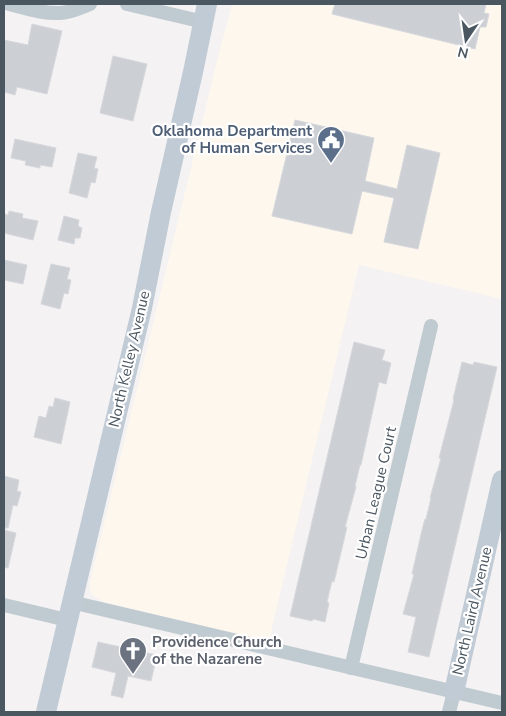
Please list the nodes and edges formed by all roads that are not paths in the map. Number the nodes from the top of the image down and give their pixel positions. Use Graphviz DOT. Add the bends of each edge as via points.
graph roads {
  1 [pos="9,4"];
  2 [pos="90,4"];
  3 [pos="127,4"];
  4 [pos="205,13"];
  5 [pos="431,326"];
  6 [pos="501,493"];
  7 [pos="4,605"];
  8 [pos="69,611"];
  9 [pos="351,668"];
  10 [pos="454,692"];
  11 [pos="502,703"];
  12 [pos="46,712"];
  13 [pos="449,712"];
  1 -- 2 [label="street" via="60,13"];
  3 -- 4 [label="street"];
  4 -- 8 [label="main road, North Kelley Avenue" via="142,308"];
  5 -- 9 [label="street, Urban League Court"];
  6 -- 10 [label="main road, North Laird Avenue"];
  7 -- 8 [label="street"];
  8 -- 9 [label="street"];
  8 -- 12 [label="main road, North Kelley Avenue"];
  9 -- 10 [label="street"];
  10 -- 11 [label="street"];
  10 -- 13 [label="street, North Laird Avenue"];
}
